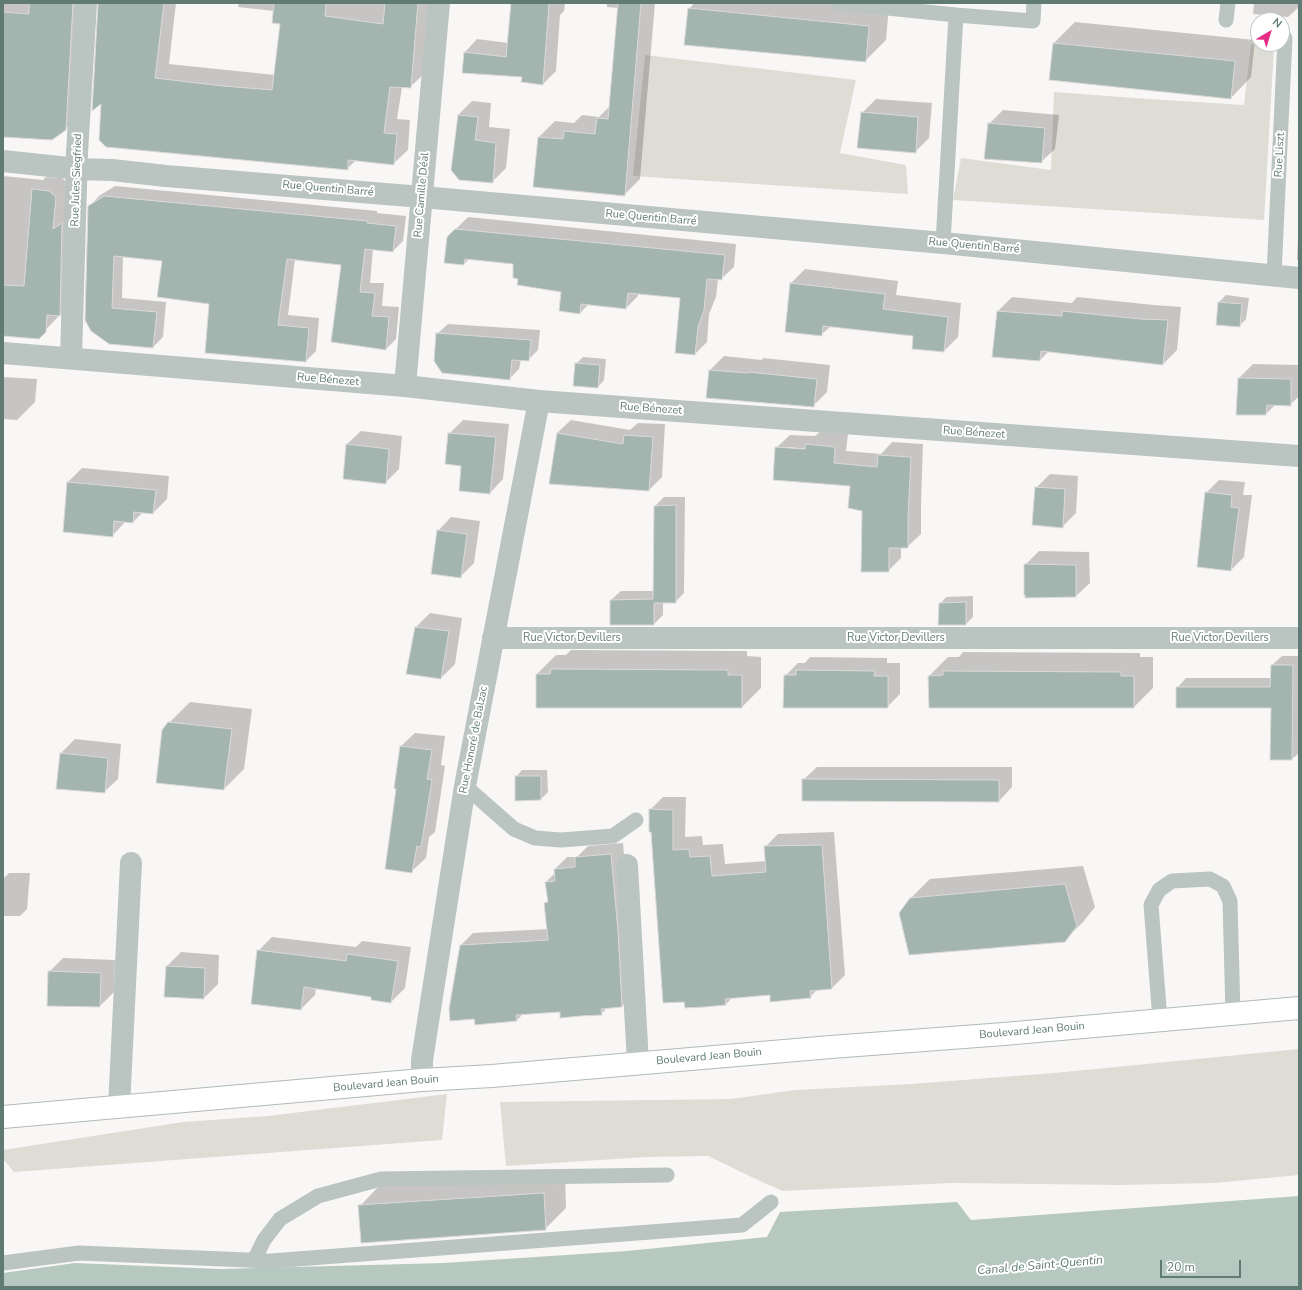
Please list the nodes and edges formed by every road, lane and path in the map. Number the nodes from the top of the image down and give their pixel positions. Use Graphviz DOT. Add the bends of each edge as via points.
graph roads {
  1 [pos="86,3"];
  2 [pos="439,3"];
  3 [pos="839,3"];
  4 [pos="1034,3"];
  5 [pos="1228,3"];
  6 [pos="878,5"];
  7 [pos="956,15"];
  8 [pos="1226,20"];
  9 [pos="1285,52"];
  10 [pos="3,161"];
  11 [pos="78,169"];
  12 [pos="422,196"];
  13 [pos="943,243"];
  14 [pos="1274,275"];
  15 [pos="1299,278"];
  16 [pos="3,353"];
  17 [pos="71,358"];
  18 [pos="405,386"];
  19 [pos="539,401"];
  20 [pos="1299,456"];
  21 [pos="492,638"];
  22 [pos="1299,638"];
  23 [pos="464,786"];
  24 [pos="636,820"];
  25 [pos="132,862"];
  26 [pos="627,865"];
  27 [pos="1299,1008"];
  28 [pos="1233,1014"];
  29 [pos="1160,1020"];
  30 [pos="638,1063"];
  31 [pos="422,1080"];
  32 [pos="119,1107"];
  33 [pos="3,1118"];
  34 [pos="668,1174"];
  35 [pos="771,1202"];
  36 [pos="254,1260"];
  37 [pos="3,1263"];
  1 -- 11 [label="street, Rue Jules Siegfried"];
  2 -- 12 [label="street, Rue Camille Déal"];
  3 -- 6 [label="lane"];
  4 -- 7 [label="lane" via="1033,21"];
  5 -- 8 [label="lane"];
  6 -- 7 [label="lane"];
  7 -- 13 [label="lane"];
  9 -- 14 [label="lane, Rue Liszt"];
  10 -- 11 [label="street, Rue Quentin Barré"];
  11 -- 12 [label="street, Rue Quentin Barré"];
  11 -- 17 [label="street, Rue Jules Siegfried"];
  12 -- 13 [label="street, Rue Quentin Barré"];
  12 -- 18 [label="street, Rue Camille Déal"];
  13 -- 14 [label="street, Rue Quentin Barré"];
  14 -- 15 [label="street, Rue Quentin Barré"];
  16 -- 17 [label="street, Rue Bénezet"];
  17 -- 18 [label="street, Rue Bénezet"];
  18 -- 19 [label="street, Rue Bénezet"];
  19 -- 20 [label="street, Rue Bénezet"];
  19 -- 21 [label="street, Rue Honoré de Balzac"];
  21 -- 22 [label="street, Rue Victor Devillers"];
  21 -- 23 [label="street, Rue Honoré de Balzac"];
  23 -- 24 [label="lane" via="514,829 535,838 561,840 613,836"];
  23 -- 31 [label="street, Rue Honoré de Balzac" via="422,1060"];
  25 -- 32 [label="street"];
  26 -- 30 [label="street"];
  27 -- 28 [label="street, Boulevard Jean Bouin"];
  28 -- 29 [label="street, Boulevard Jean Bouin"];
  28 -- 29 [label="lane" via="1230,901 1223,886 1210,879 1172,881 1159,890 1152,905"];
  29 -- 30 [label="street, Boulevard Jean Bouin"];
  30 -- 31 [label="street, Boulevard Jean Bouin"];
  31 -- 32 [label="street, Boulevard Jean Bouin"];
  32 -- 33 [label="street, Boulevard Jean Bouin"];
  34 -- 36 [label="lane" via="381,1179 318,1196 280,1219 264,1240"];
  35 -- 36 [label="lane" via="742,1225 271,1261"];
  36 -- 37 [label="lane" via="79,1253"];
}
